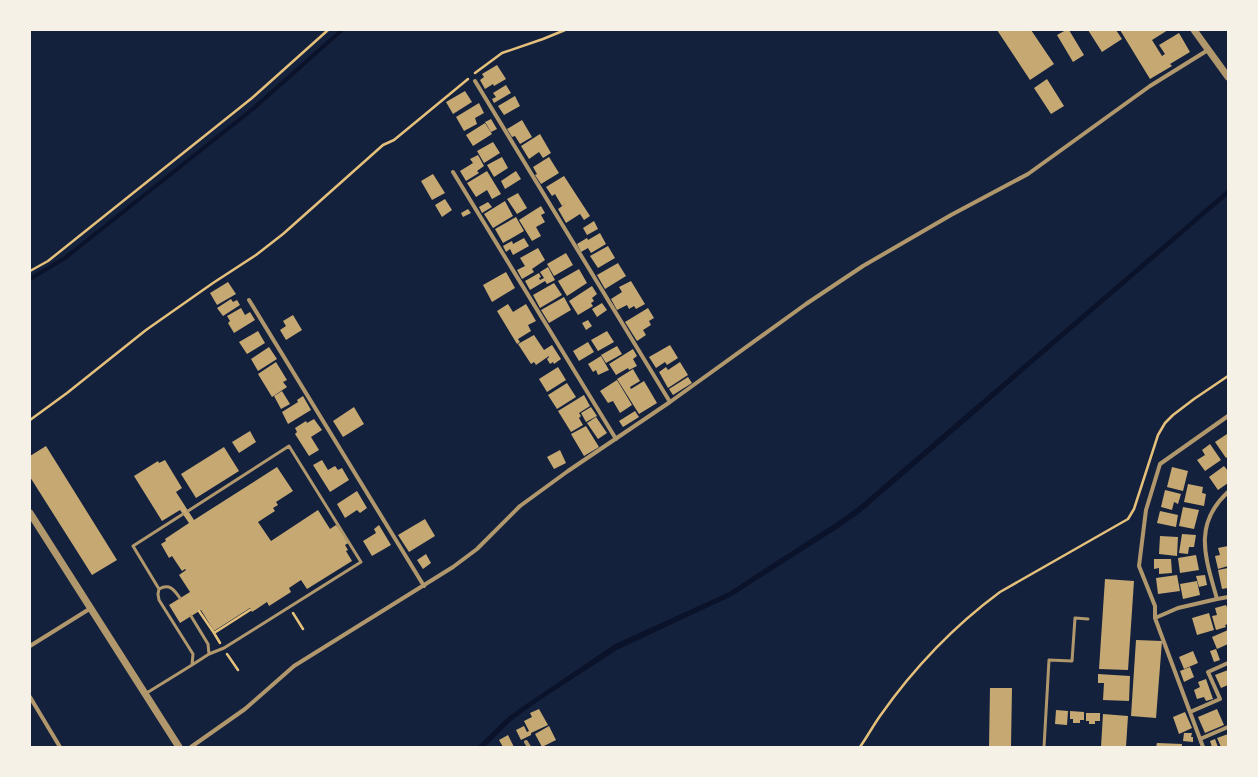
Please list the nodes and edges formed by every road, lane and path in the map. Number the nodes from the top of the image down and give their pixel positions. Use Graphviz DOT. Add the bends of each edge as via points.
graph roads {
  1 [pos="328,30"];
  2 [pos="565,30"];
  3 [pos="1194,30"];
  4 [pos="1208,50"];
  5 [pos="1228,77"];
  6 [pos="475,81"];
  7 [pos="453,172"];
  8 [pos="30,272"];
  9 [pos="249,300"];
  10 [pos="1228,376"];
  11 [pos="670,402"];
  12 [pos="1228,416"];
  13 [pos="30,420"];
  14 [pos="616,439"];
  15 [pos="1228,492"];
  16 [pos="188,511"];
  17 [pos="30,513"];
  18 [pos="183,514"];
  19 [pos="424,586"];
  20 [pos="159,589"];
  21 [pos="1228,597"];
  22 [pos="180,598"];
  23 [pos="1217,599"];
  24 [pos="91,608"];
  25 [pos="250,610"];
  26 [pos="199,611"];
  27 [pos="191,616"];
  28 [pos="1155,618"];
  29 [pos="1088,619"];
  30 [pos="30,646"];
  31 [pos="209,654"];
  32 [pos="1228,663"];
  33 [pos="192,664"];
  34 [pos="145,694"];
  35 [pos="30,697"];
  36 [pos="1190,712"];
  37 [pos="1228,727"];
  38 [pos="1200,739"];
  39 [pos="526,742"];
  40 [pos="60,747"];
  41 [pos="179,747"];
  42 [pos="191,747"];
  43 [pos="528,747"];
  44 [pos="860,747"];
  45 [pos="1044,747"];
  46 [pos="1203,747"];
  1 -- 8 [label="path" via="246,102 48,261"];
  2 -- 13 [label="path" via="502,53 486,64 394,140 383,145 256,256 146,330 67,394"];
  3 -- 4 [label="street"];
  4 -- 5 [label="street"];
  4 -- 11 [label="street" via="1150,86 1028,174 863,266"];
  6 -- 11 [label="street"];
  7 -- 14 [label="street"];
  9 -- 19 [label="street"];
  10 -- 44 [label="path" via="1165,423 1158,435 1134,509 1128,518 990,600 943,641 912,675 879,716"];
  11 -- 14 [label="street"];
  12 -- 28 [label="street" via="1160,464 1146,510 1139,566 1155,606"];
  14 -- 19 [label="street" via="520,506 477,549"];
  15 -- 23 [label="street" via="1216,504 1205,531 1206,558"];
  16 -- 31 [label="lane" via="289,446 361,562 224,648"];
  17 -- 24 [label="street"];
  18 -- 20 [label="lane" via="133,546"];
  19 -- 42 [label="street" via="294,666 245,709"];
  20 -- 22 [label="lane" via="170,587"];
  20 -- 33 [label="lane" via="159,600 193,654"];
  21 -- 23 [label="street"];
  23 -- 28 [label="street" via="1178,608"];
  24 -- 30 [label="street"];
  24 -- 34 [label="street"];
  25 -- 26 [label="path" via="214,633"];
  27 -- 31 [label="lane" via="208,644"];
  28 -- 36 [label="street"];
  29 -- 45 [label="lane" via="1075,618 1072,661 1049,660"];
  31 -- 33 [label="lane"];
  32 -- 36 [label="street" via="1208,672 1220,699"];
  33 -- 34 [label="lane"];
  34 -- 41 [label="street"];
  35 -- 40 [label="street"];
  36 -- 38 [label="street"];
  37 -- 38 [label="street"];
  38 -- 46 [label="street"];
  39 -- 43 [label="street"];
}
